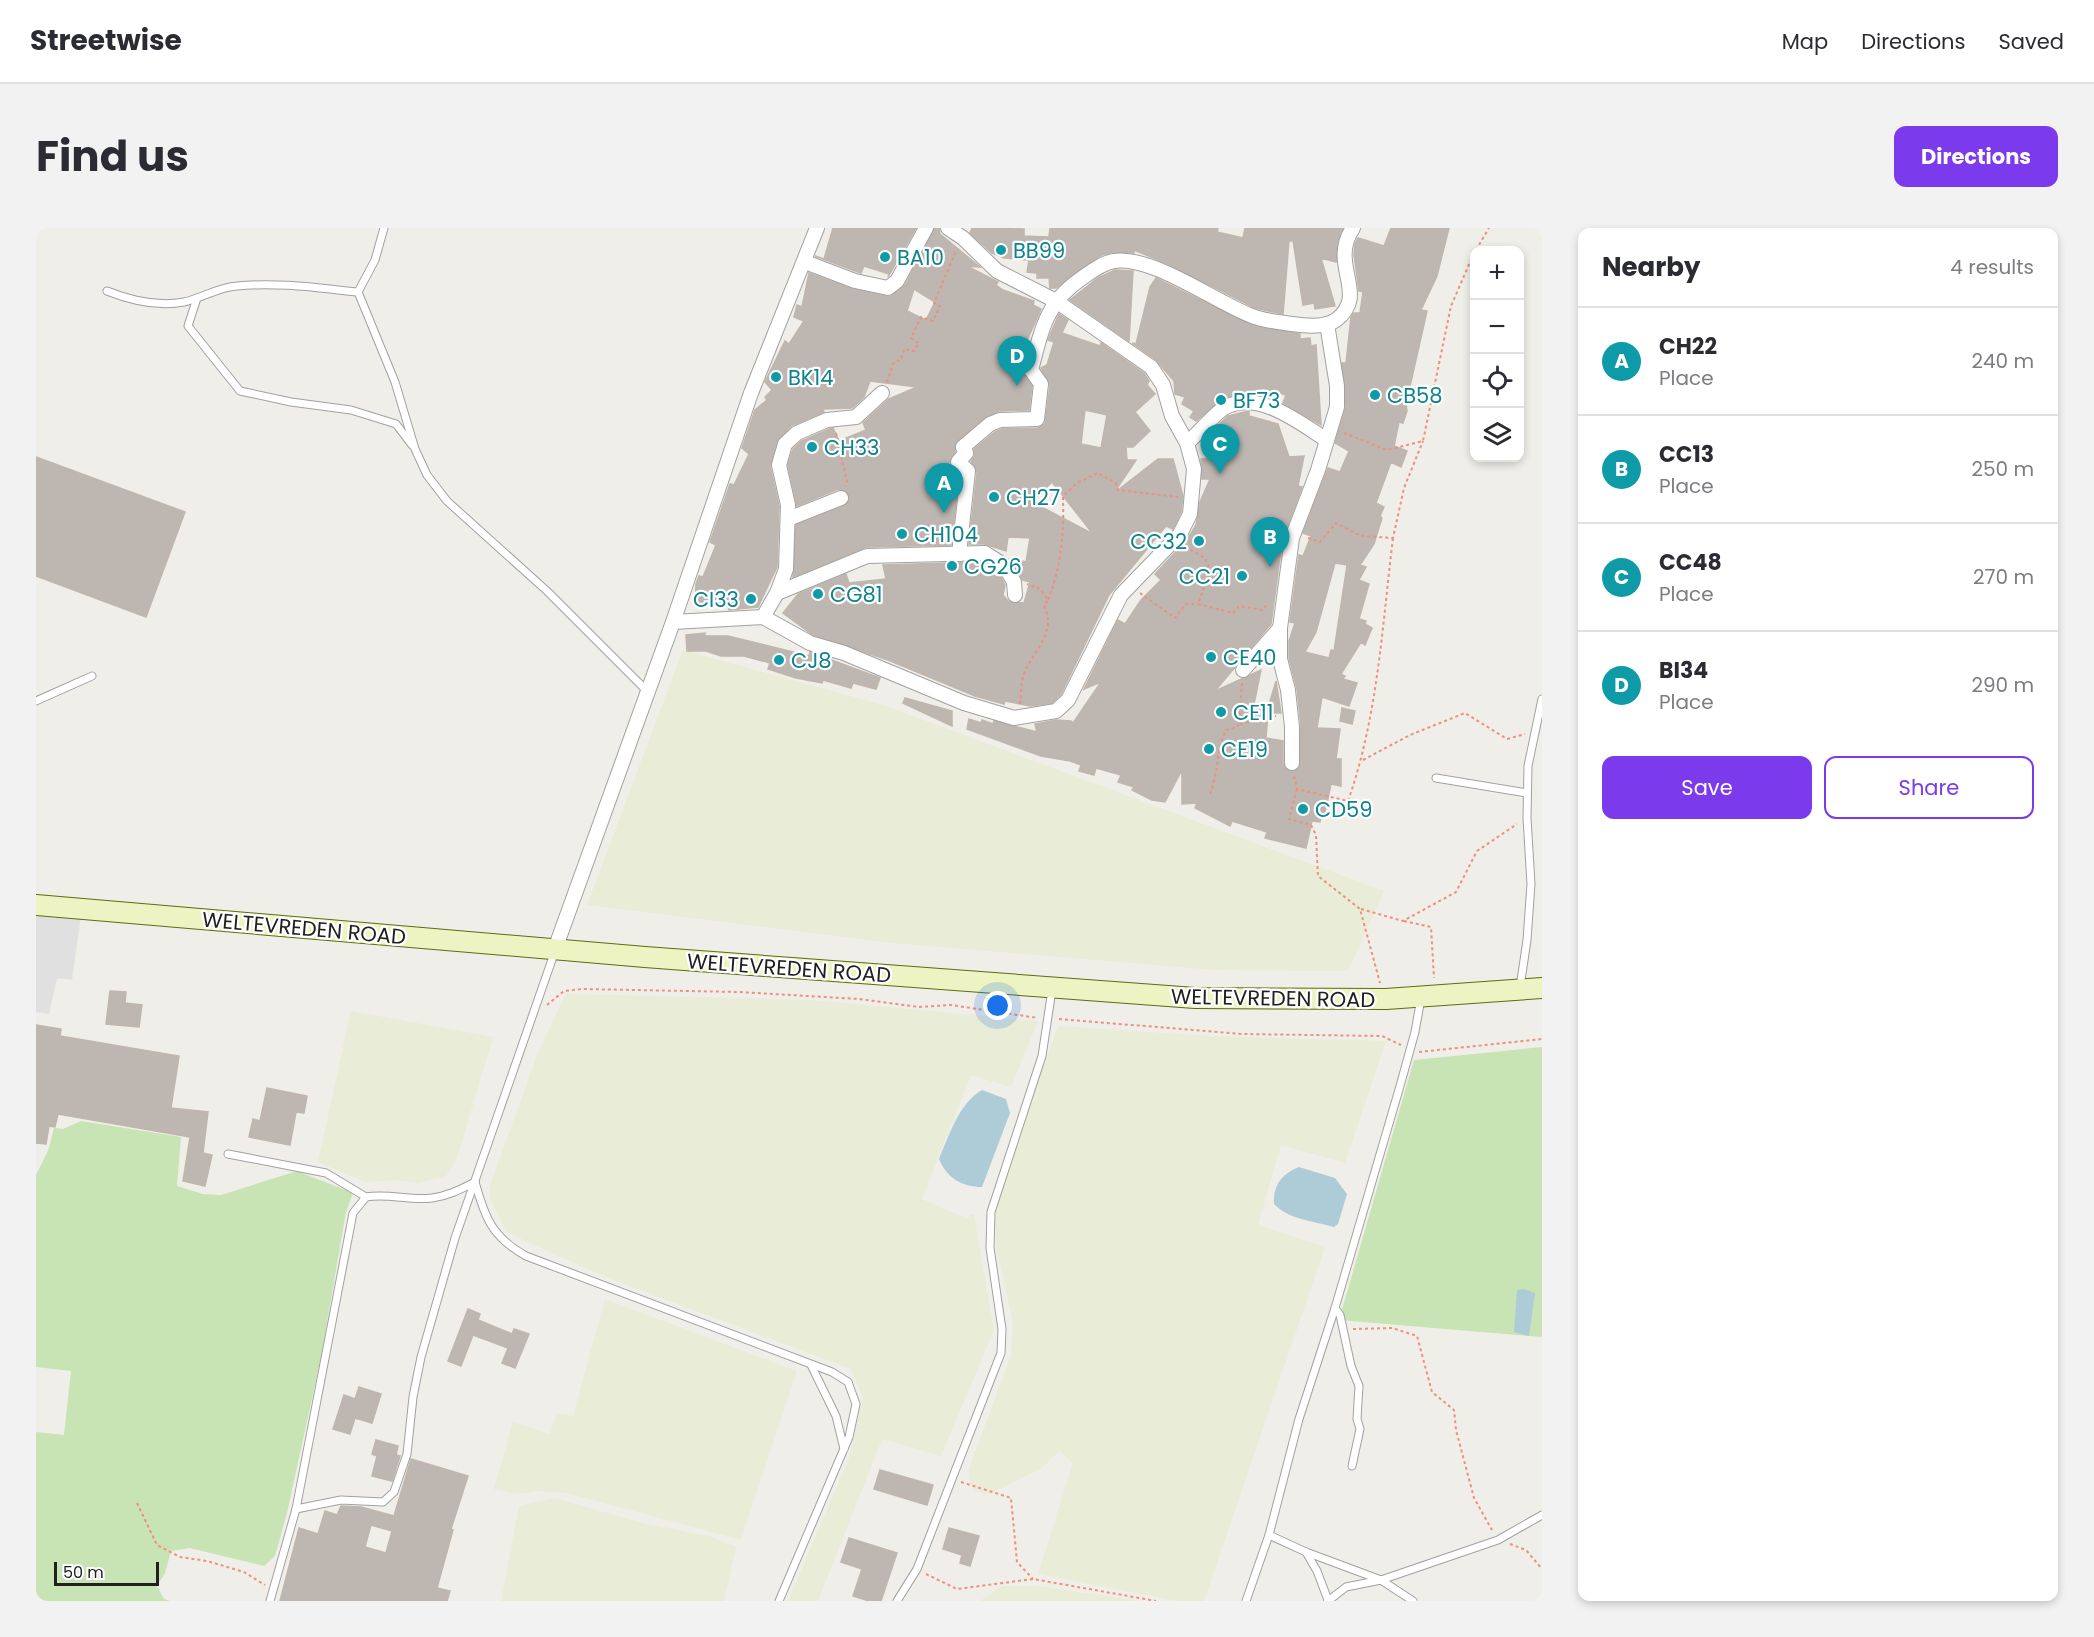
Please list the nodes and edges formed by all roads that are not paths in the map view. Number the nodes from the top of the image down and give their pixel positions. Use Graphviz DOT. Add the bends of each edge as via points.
graph roads {
  1 [pos="384,228"];
  2 [pos="817,228"];
  3 [pos="926,228"];
  4 [pos="948,228"];
  5 [pos="1353,228"];
  6 [pos="805,262"];
  7 [pos="107,291"];
  8 [pos="358,292"];
  9 [pos="197,297"];
  10 [pos="1056,301"];
  11 [pos="1327,324"];
  12 [pos="882,393"];
  13 [pos="1327,433"];
  14 [pos="1187,443"];
  15 [pos="415,449"];
  16 [pos="841,498"];
  17 [pos="788,519"];
  18 [pos="959,554"];
  19 [pos="1014,588"];
  20 [pos="777,593"];
  21 [pos="763,617"];
  22 [pos="673,622"];
  23 [pos="1280,628"];
  24 [pos="1243,670"];
  25 [pos="92,676"];
  26 [pos="648,692"];
  27 [pos="1542,699"];
  28 [pos="36,701"];
  29 [pos="1292,763"];
  30 [pos="1436,778"];
  31 [pos="1527,793"];
  32 [pos="36,905"];
  33 [pos="555,949"];
  34 [pos="1053,988"];
  35 [pos="1542,988"];
  36 [pos="1520,989"];
  37 [pos="1421,998"];
  38 [pos="228,1154"];
  39 [pos="475,1182"];
  40 [pos="366,1197"];
  41 [pos="1335,1308"];
  42 [pos="812,1367"];
  43 [pos="844,1449"];
  44 [pos="1352,1466"];
  45 [pos="296,1509"];
  46 [pos="1542,1515"];
  47 [pos="1269,1535"];
  48 [pos="1305,1552"];
  49 [pos="1381,1580"];
  50 [pos="270,1601"];
  51 [pos="778,1601"];
  52 [pos="897,1601"];
  53 [pos="1246,1601"];
  54 [pos="1328,1601"];
  55 [pos="1413,1601"];
  1 -- 8 [label="lane" via="375,260"];
  2 -- 6 [label="street"];
  3 -- 6 [label="street" via="897,281 888,288 855,281"];
  4 -- 10 [label="street" via="997,271"];
  5 -- 11 [label="street" via="1343,260 1351,297 1336,319"];
  6 -- 22 [label="street" via="751,393"];
  7 -- 9 [label="lane" via="128,300 155,304"];
  8 -- 9 [label="lane" via="279,284 235,286"];
  8 -- 15 [label="lane" via="395,382"];
  9 -- 15 [label="lane" via="188,326 240,391 351,410 396,424"];
  10 -- 11 [label="street" via="1098,266 1115,261 1142,264 1254,317 1302,326"];
  10 -- 14 [label="street" via="1156,372"];
  10 -- 18 [label="street" via="1047,316 1031,370 1041,384 1036,419 1000,420 963,447 966,453 958,462 969,471 969,483"];
  11 -- 13 [label="street" via="1337,386 1336,407"];
  12 -- 17 [label="street" via="856,417 835,418 797,433 785,444 779,465"];
  13 -- 14 [label="street" via="1254,402 1223,409"];
  13 -- 23 [label="street" via="1318,470 1294,532"];
  14 -- 21 [label="street" via="1194,469 1190,514 1174,541 1130,584 1117,603 1068,700 1056,711 1022,718 993,712 810,643"];
  15 -- 26 [label="lane" via="427,476 447,501 564,608"];
  16 -- 17 [label="street"];
  17 -- 20 [label="street" via="786,569"];
  18 -- 19 [label="street" via="991,556 1005,566"];
  18 -- 20 [label="street" via="867,556"];
  20 -- 21 [label="street"];
  21 -- 22 [label="street"];
  22 -- 26 [label="street"];
  23 -- 24 [label="street"];
  23 -- 29 [label="street"];
  25 -- 28 [label="lane"];
  26 -- 33 [label="street"];
  27 -- 31 [label="lane"];
  30 -- 31 [label="lane"];
  31 -- 36 [label="lane" via="1531,884"];
  32 -- 33 [label="street, WELTEVREDEN ROAD"];
  33 -- 34 [label="street, WELTEVREDEN ROAD"];
  33 -- 39 [label="lane"];
  34 -- 37 [label="street, WELTEVREDEN ROAD" via="1195,998"];
  34 -- 52 [label="lane" via="1042,1056 991,1212 1001,1353 917,1569"];
  35 -- 36 [label="street, WELTEVREDEN ROAD"];
  36 -- 37 [label="street, WELTEVREDEN ROAD"];
  37 -- 41 [label="lane" via="1409,1053"];
  38 -- 40 [label="lane" via="326,1173"];
  39 -- 40 [label="lane" via="452,1194 430,1198 380,1194"];
  39 -- 42 [label="lane" via="494,1231 506,1245 526,1256"];
  39 -- 45 [label="lane" via="421,1357 407,1454 394,1492 382,1502 341,1500"];
  40 -- 45 [label="lane" via="350,1225"];
  41 -- 44 [label="lane" via="1359,1386 1360,1429"];
  41 -- 47 [label="lane" via="1296,1429"];
  42 -- 43 [label="lane" via="836,1416"];
  42 -- 43 [label="lane" via="832,1372 852,1388 855,1414"];
  43 -- 51 [label="lane"];
  45 -- 50 [label="lane"];
  46 -- 49 [label="lane" via="1498,1540"];
  47 -- 48 [label="lane"];
  47 -- 53 [label="lane"];
  48 -- 49 [label="lane"];
  48 -- 54 [label="lane"];
  49 -- 54 [label="lane" via="1346,1587"];
  49 -- 55 [label="lane"];
}
